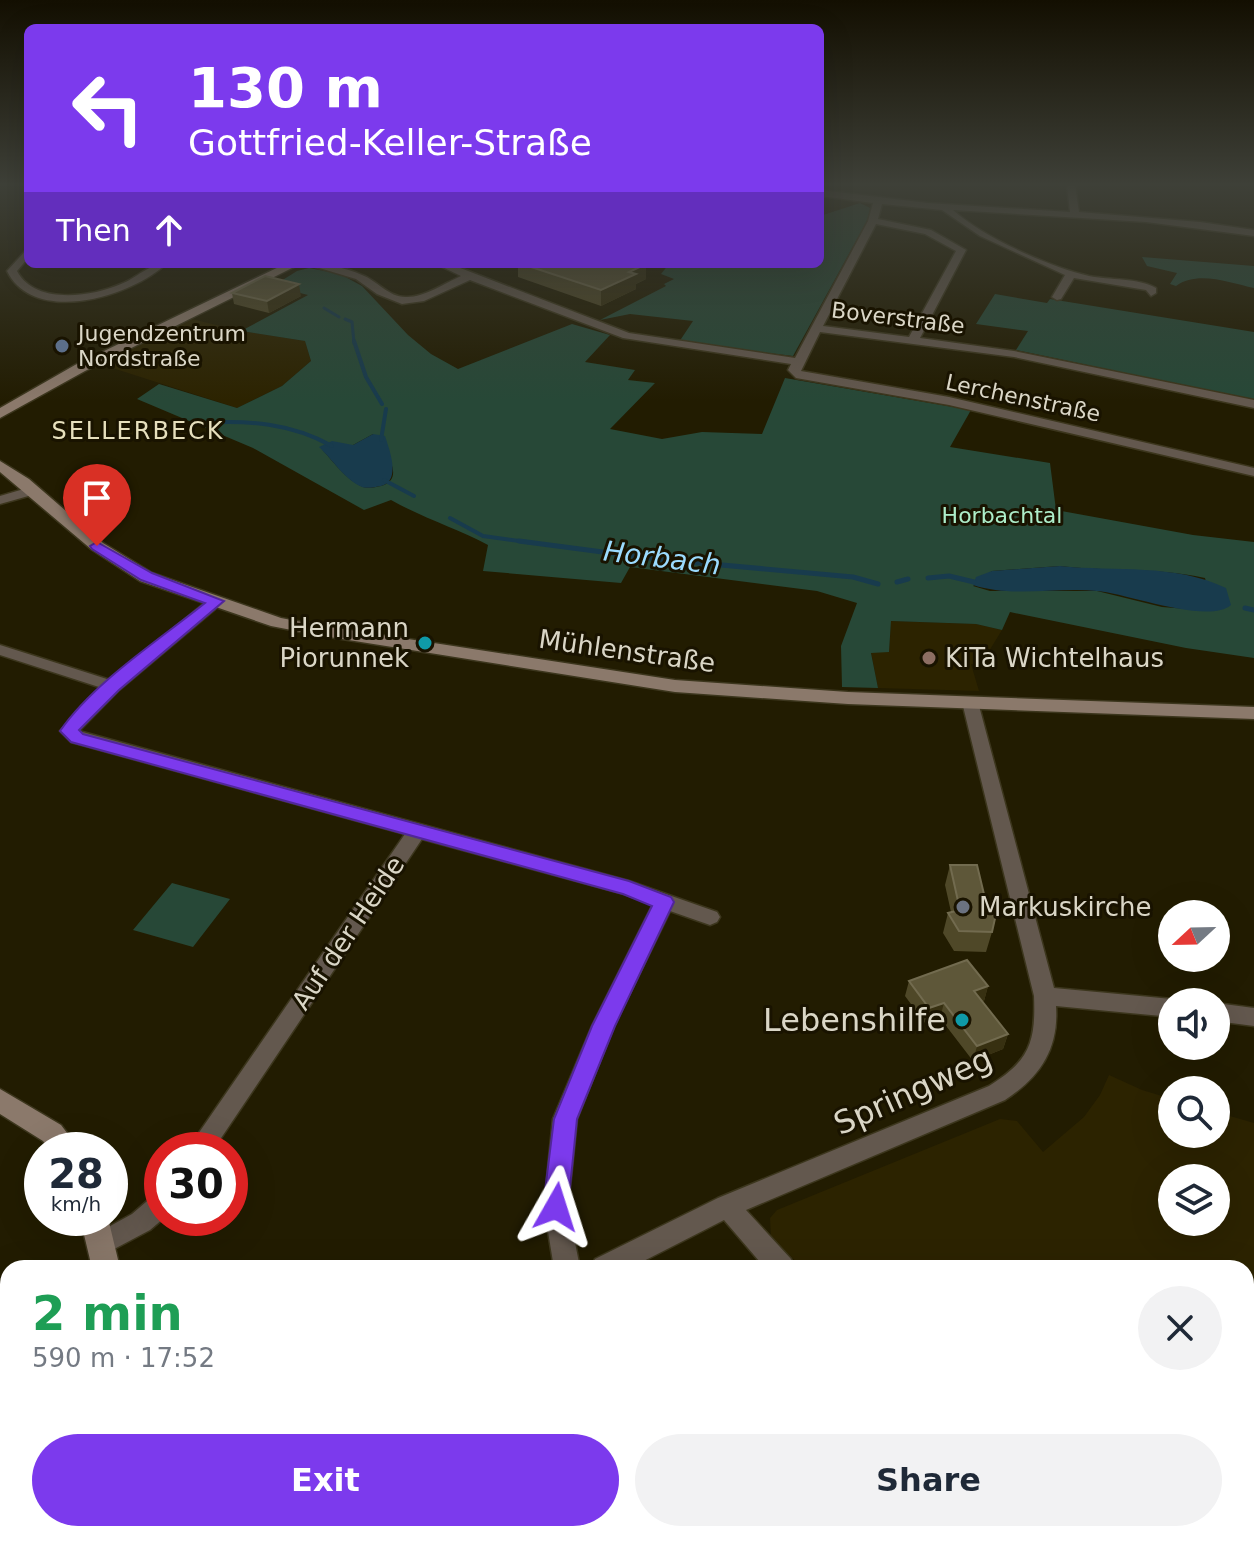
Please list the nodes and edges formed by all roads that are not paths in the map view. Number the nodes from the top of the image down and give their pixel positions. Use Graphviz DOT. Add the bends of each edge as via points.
graph roads {
  1 [pos="23,257"];
  2 [pos="854,257"];
  3 [pos="957,257"];
  4 [pos="1035,257"];
  5 [pos="155,268"];
  6 [pos="286,268"];
  7 [pos="327,268"];
  8 [pos="450,268"];
  9 [pos="1071,274"];
  10 [pos="469,276"];
  11 [pos="1151,293"];
  12 [pos="1057,297"];
  13 [pos="816,328"];
  14 [pos="913,340"];
  15 [pos="798,362"];
  16 [pos="1254,404"];
  17 [pos="0,414"];
  18 [pos="0,450"];
  19 [pos="0,465"];
  20 [pos="1254,472"];
  21 [pos="29,486"];
  22 [pos="0,500"];
  23 [pos="216,601"];
  24 [pos="0,650"];
  25 [pos="113,686"];
  26 [pos="970,702"];
  27 [pos="1254,713"];
  28 [pos="418,830"];
  29 [pos="664,902"];
  30 [pos="710,917"];
  31 [pos="1045,996"];
  32 [pos="1158,1007"];
  33 [pos="1230,1014"];
  34 [pos="1254,1017"];
  35 [pos="0,1100"];
  36 [pos="50,1132"];
  37 [pos="211,1132"];
  38 [pos="727,1206"];
  39 [pos="144,1219"];
  40 [pos="100,1243"];
  41 [pos="566,1260"];
  42 [pos="620,1260"];
  43 [pos="775,1260"];
  1 -- 5 [label="street" via="12,271 15,281 44,296 110,291"];
  2 -- 13 [label="street"];
  3 -- 14 [label="street"];
  4 -- 9 [label="street"];
  6 -- 17 [label="street" via="80,368"];
  7 -- 10 [label="street" via="358,276 402,301 420,299"];
  8 -- 10 [label="street"];
  9 -- 11 [label="street" via="1151,288"];
  9 -- 12 [label="street"];
  10 -- 15 [label="street" via="627,336"];
  13 -- 14 [label="street, Boverstraße"];
  13 -- 15 [label="street, Boverstraße"];
  14 -- 16 [label="street, Boverstraße" via="1014,354"];
  15 -- 20 [label="street, Lerchenstraße" via="796,374 806,378 949,401"];
  18 -- 21 [label="street, Mühlenstraße"];
  19 -- 21 [label="street, Mühlenstraße"];
  21 -- 22 [label="street"];
  21 -- 23 [label="street, Mühlenstraße" via="110,556 146,577"];
  23 -- 25 [label="street, Auf der Heide"];
  23 -- 26 [label="street, Mühlenstraße" via="317,630 675,686"];
  24 -- 25 [label="street"];
  25 -- 28 [label="street, Auf der Heide" via="69,731 77,738"];
  26 -- 27 [label="street, Mühlenstraße"];
  26 -- 31 [label="street, Springweg"];
  28 -- 29 [label="street"];
  28 -- 37 [label="street, Auf der Heide"];
  29 -- 30 [label="street"];
  29 -- 41 [label="street" via="603,1026 565,1119 556,1207"];
  31 -- 32 [label="street"];
  31 -- 38 [label="street, Springweg" via="1043,1043 1032,1065 1014,1083"];
  33 -- 34 [label="street"];
  35 -- 36 [label="street"];
  38 -- 42 [label="street, Springweg"];
  38 -- 43 [label="street"];
  39 -- 40 [label="street"];
}
